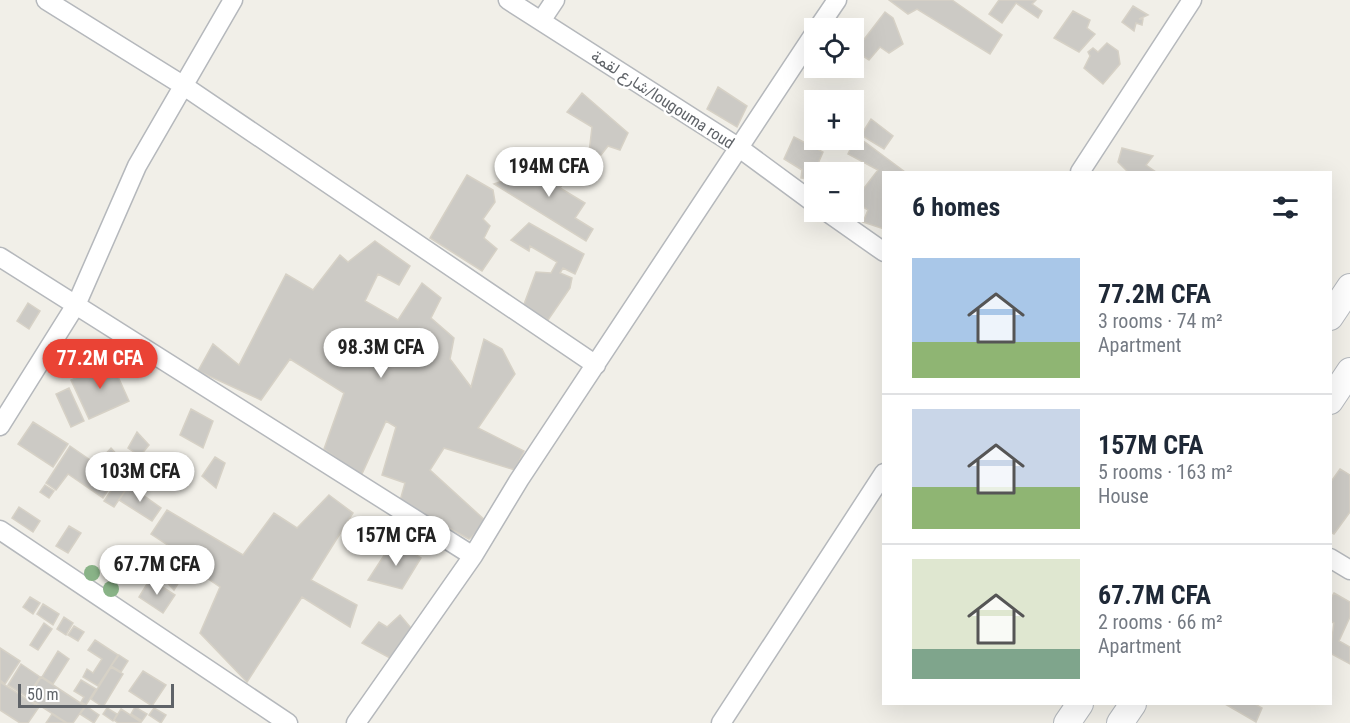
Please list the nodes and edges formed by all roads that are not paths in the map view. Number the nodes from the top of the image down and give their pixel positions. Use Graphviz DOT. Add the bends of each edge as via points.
graph roads {
  1 [pos="46,0"];
  2 [pos="233,0"];
  3 [pos="508,0"];
  4 [pos="555,0"];
  5 [pos="837,0"];
  6 [pos="1192,0"];
  7 [pos="825,18"];
  8 [pos="541,21"];
  9 [pos="804,49"];
  10 [pos="184,86"];
  11 [pos="738,147"];
  12 [pos="1081,171"];
  13 [pos="804,196"];
  14 [pos="841,222"];
  15 [pos="882,251"];
  16 [pos="0,257"];
  17 [pos="1350,287"];
  18 [pos="77,303"];
  19 [pos="1332,314"];
  20 [pos="596,365"];
  21 [pos="1350,371"];
  22 [pos="1332,397"];
  23 [pos="0,426"];
  24 [pos="882,476"];
  25 [pos="0,530"];
  26 [pos="473,556"];
  27 [pos="1332,559"];
  28 [pos="1350,570"];
  29 [pos="1079,705"];
  30 [pos="1132,705"];
  31 [pos="288,723"];
  32 [pos="356,723"];
  33 [pos="721,723"];
  34 [pos="1067,723"];
  35 [pos="1120,723"];
  1 -- 10 [label="street"];
  2 -- 10 [label="street"];
  3 -- 8 [label="street, شارع لقمة/lougouma roud"];
  4 -- 8 [label="street"];
  5 -- 7 [label="street"];
  6 -- 12 [label="street"];
  8 -- 11 [label="street, شارع لقمة/lougouma roud"];
  9 -- 11 [label="street"];
  10 -- 18 [label="street" via="137,166"];
  10 -- 20 [label="street"];
  11 -- 13 [label="street, شارع لقمة/lougouma roud"];
  11 -- 20 [label="street"];
  14 -- 15 [label="street"];
  16 -- 18 [label="street"];
  17 -- 19 [label="main road"];
  18 -- 23 [label="street"];
  18 -- 26 [label="street"];
  20 -- 26 [label="street"];
  21 -- 22 [label="main road"];
  24 -- 33 [label="street"];
  25 -- 31 [label="street"];
  26 -- 32 [label="street"];
  27 -- 28 [label="street"];
  29 -- 34 [label="main road"];
  30 -- 35 [label="main road"];
}
